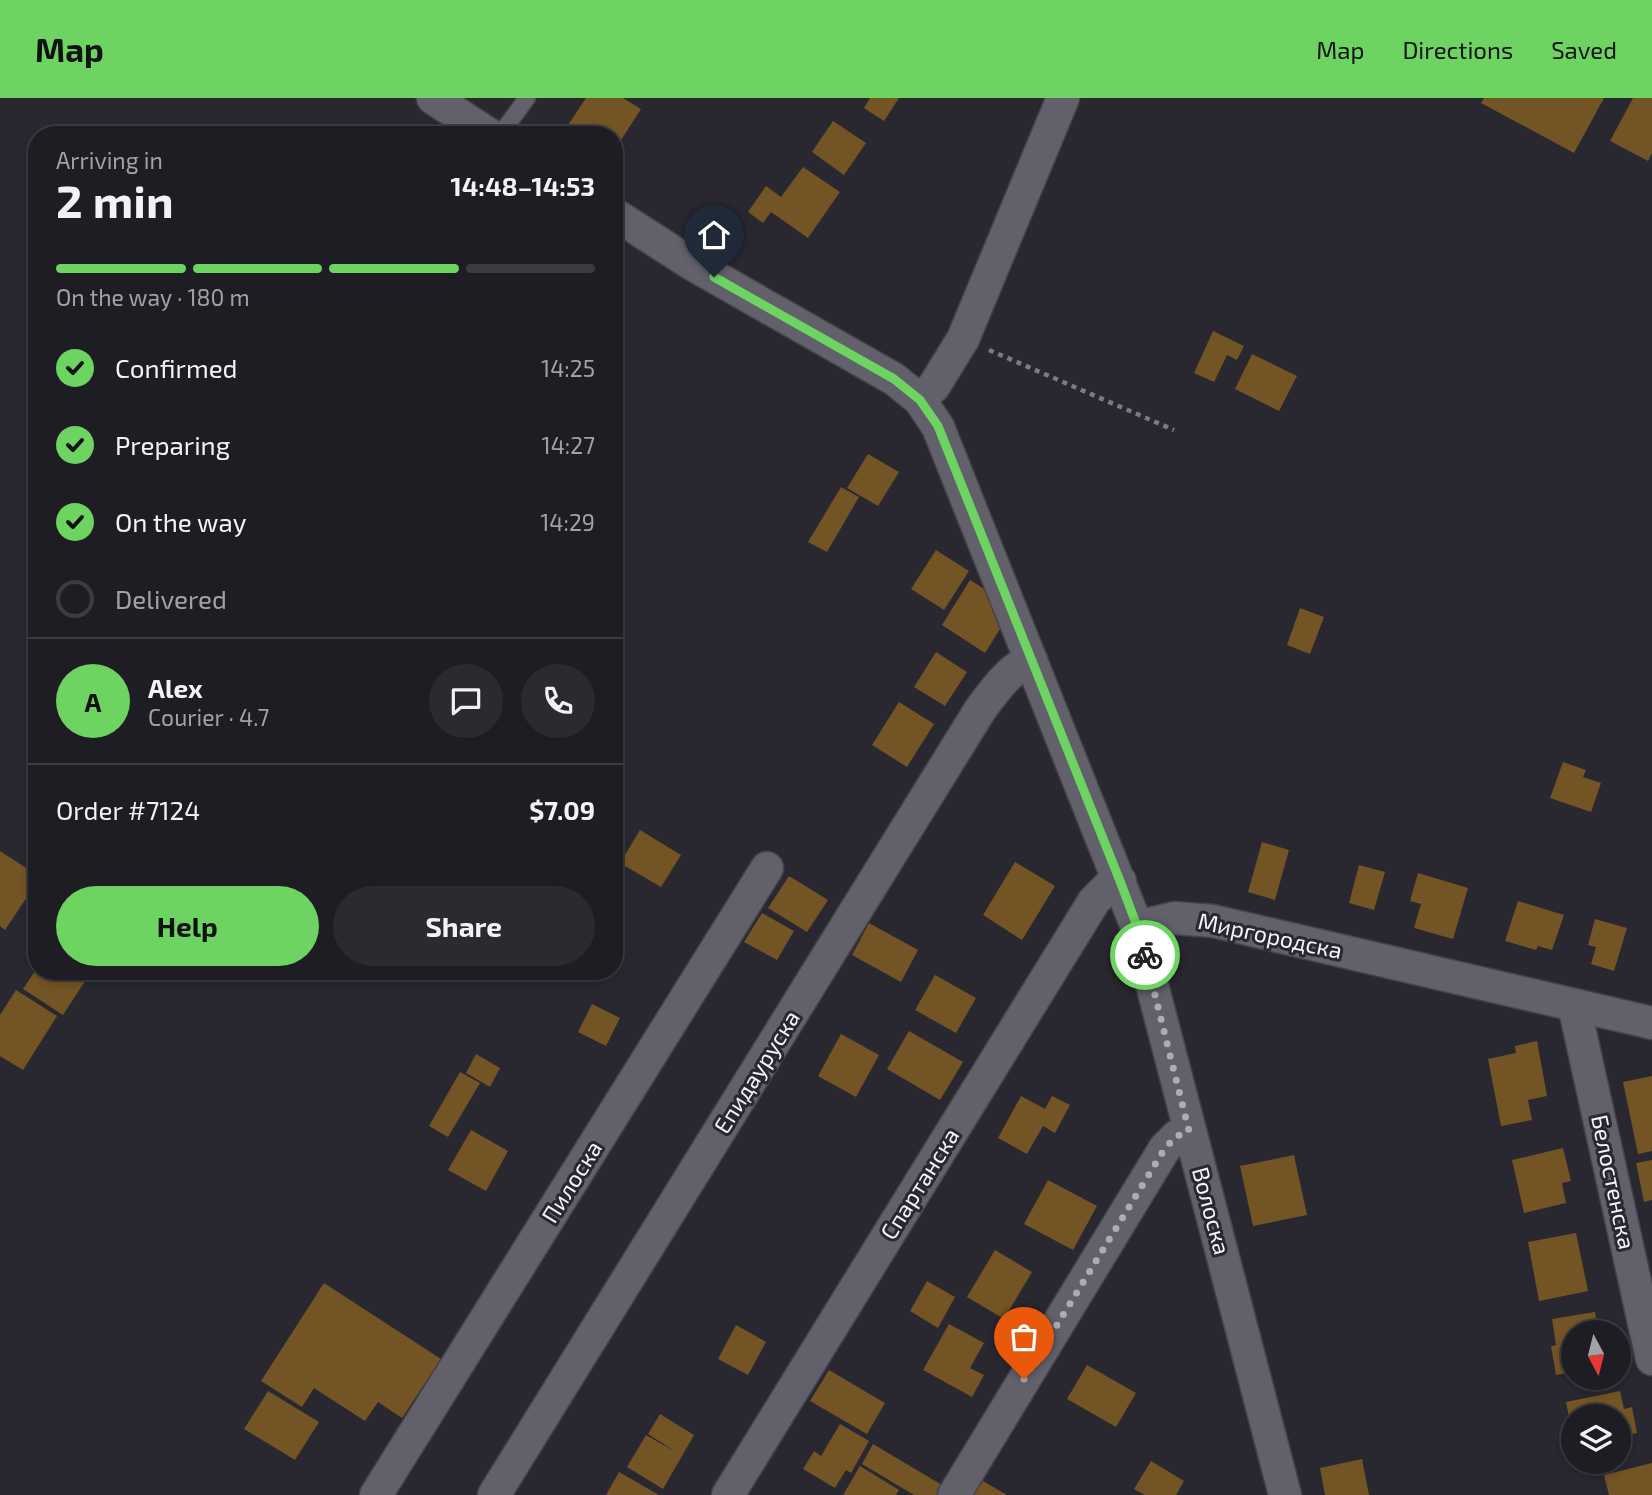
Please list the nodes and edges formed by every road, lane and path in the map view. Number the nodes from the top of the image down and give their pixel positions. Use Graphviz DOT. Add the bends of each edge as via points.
graph roads {
  1 [pos="433,98"];
  2 [pos="527,98"];
  3 [pos="1063,98"];
  4 [pos="476,126"];
  5 [pos="507,126"];
  6 [pos="623,220"];
  7 [pos="962,339"];
  8 [pos="920,400"];
  9 [pos="1174,430"];
  10 [pos="1031,660"];
  11 [pos="767,868"];
  12 [pos="1120,881"];
  13 [pos="1137,926"];
  14 [pos="1574,1005"];
  15 [pos="1652,1023"];
  16 [pos="1189,1131"];
  17 [pos="1652,1359"];
  18 [pos="376,1495"];
  19 [pos="494,1495"];
  20 [pos="728,1495"];
  21 [pos="954,1495"];
  22 [pos="1285,1495"];
  1 -- 4 [label="street"];
  2 -- 5 [label="lane"];
  3 -- 7 [label="street"];
  6 -- 8 [label="street" via="894,379"];
  7 -- 8 [label="street" via="934,386"];
  7 -- 9 [label="path"];
  8 -- 10 [label="street" via="953,460"];
  10 -- 12 [label="street"];
  10 -- 19 [label="street, Епидауруска" via="1006,676 980,710"];
  11 -- 18 [label="street, Пилоска"];
  12 -- 13 [label="street"];
  12 -- 20 [label="street, Спартанска" via="1094,901"];
  13 -- 14 [label="street, Миргородска" via="1174,918 1213,921"];
  13 -- 16 [label="street, Волоска"];
  14 -- 15 [label="street, Миргородска"];
  14 -- 17 [label="street, Белостенска"];
  16 -- 21 [label="street" via="1165,1148"];
  16 -- 22 [label="street, Волоска"];
}
